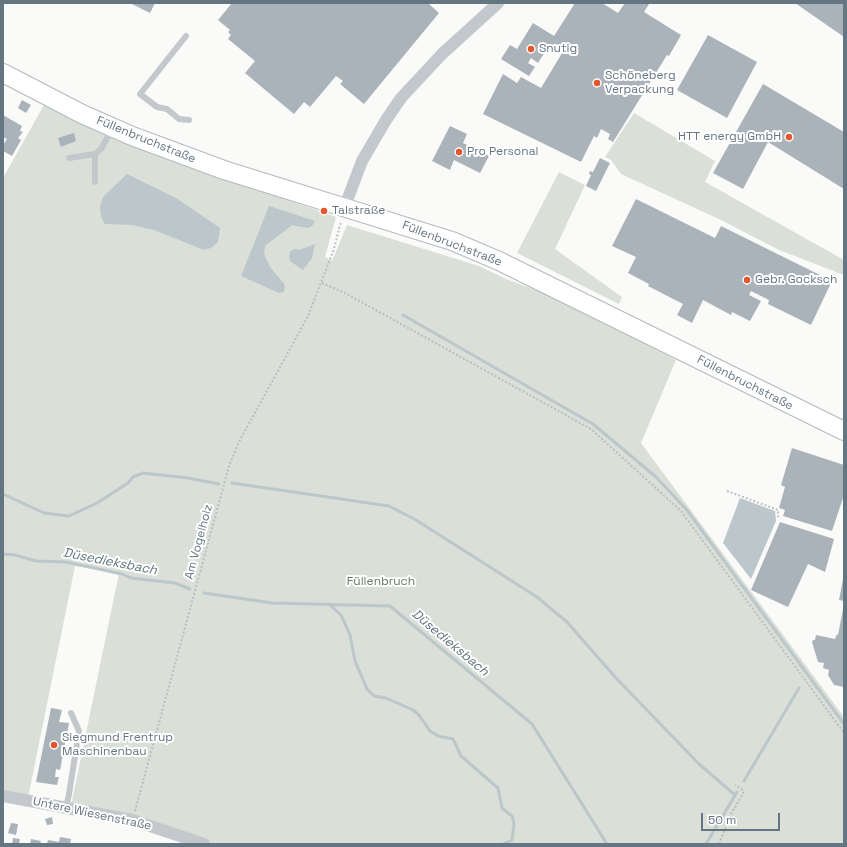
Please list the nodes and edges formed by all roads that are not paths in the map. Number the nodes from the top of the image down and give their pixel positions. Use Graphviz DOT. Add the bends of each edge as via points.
graph roads {
  1 [pos="498,3"];
  2 [pos="186,36"];
  3 [pos="3,73"];
  4 [pos="189,120"];
  5 [pos="113,127"];
  6 [pos="95,154"];
  7 [pos="69,158"];
  8 [pos="95,182"];
  9 [pos="345,206"];
  10 [pos="844,431"];
  11 [pos="71,713"];
  12 [pos="3,796"];
  13 [pos="66,808"];
  14 [pos="204,844"];
  1 -- 9 [label="street" via="442,54 401,98 362,161"];
  2 -- 4 [label="lane" via="140,94 179,119"];
  3 -- 5 [label="street, Füllenbruchstraße"];
  5 -- 6 [label="lane"];
  5 -- 9 [label="street, Füllenbruchstraße" via="224,170"];
  6 -- 7 [label="lane"];
  6 -- 8 [label="lane"];
  9 -- 10 [label="street, Füllenbruchstraße" via="452,242 499,261"];
  11 -- 13 [label="lane" via="79,731"];
  12 -- 13 [label="street, Untere Wiesenstraße"];
  13 -- 14 [label="street, Untere Wiesenstraße" via="132,820"];
}
